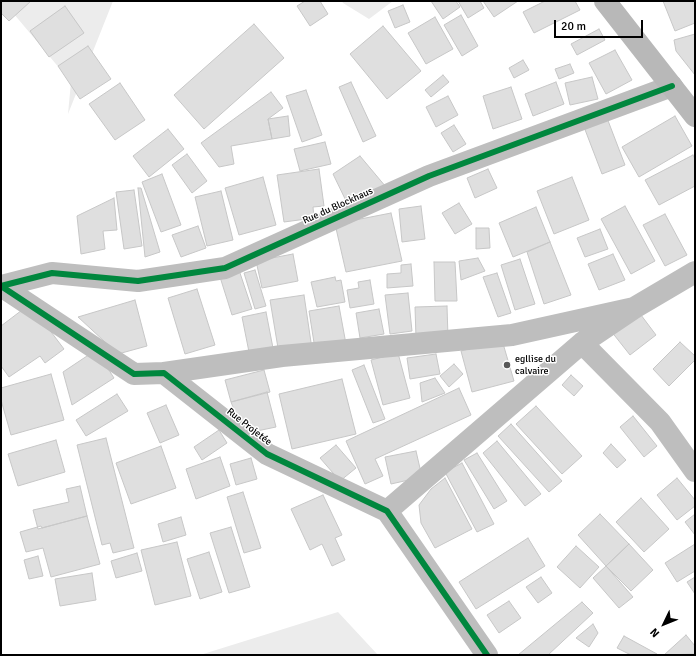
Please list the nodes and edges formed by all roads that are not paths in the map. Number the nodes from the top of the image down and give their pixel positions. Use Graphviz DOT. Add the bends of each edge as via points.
graph roads {
  1 [pos="605,1"];
  2 [pos="672,86"];
  3 [pos="695,116"];
  4 [pos="695,272"];
  5 [pos="1,286"];
  6 [pos="634,308"];
  7 [pos="582,343"];
  8 [pos="164,373"];
  9 [pos="695,471"];
  10 [pos="387,511"];
  11 [pos="487,655"];
  1 -- 2 [label="main road"];
  2 -- 3 [label="main road"];
  2 -- 5 [label="street, Rue du Blockhaus" via="429,176 225,268 138,281 52,274"];
  4 -- 6 [label="street"];
  5 -- 8 [label="street" via="134,374"];
  6 -- 7 [label="street"];
  6 -- 8 [label="street" via="512,335 282,356"];
  7 -- 9 [label="street" via="660,422"];
  7 -- 10 [label="street"];
  8 -- 10 [label="street, Rue Projetée" via="267,454"];
  10 -- 11 [label="street, Rue Projetée"];
}
